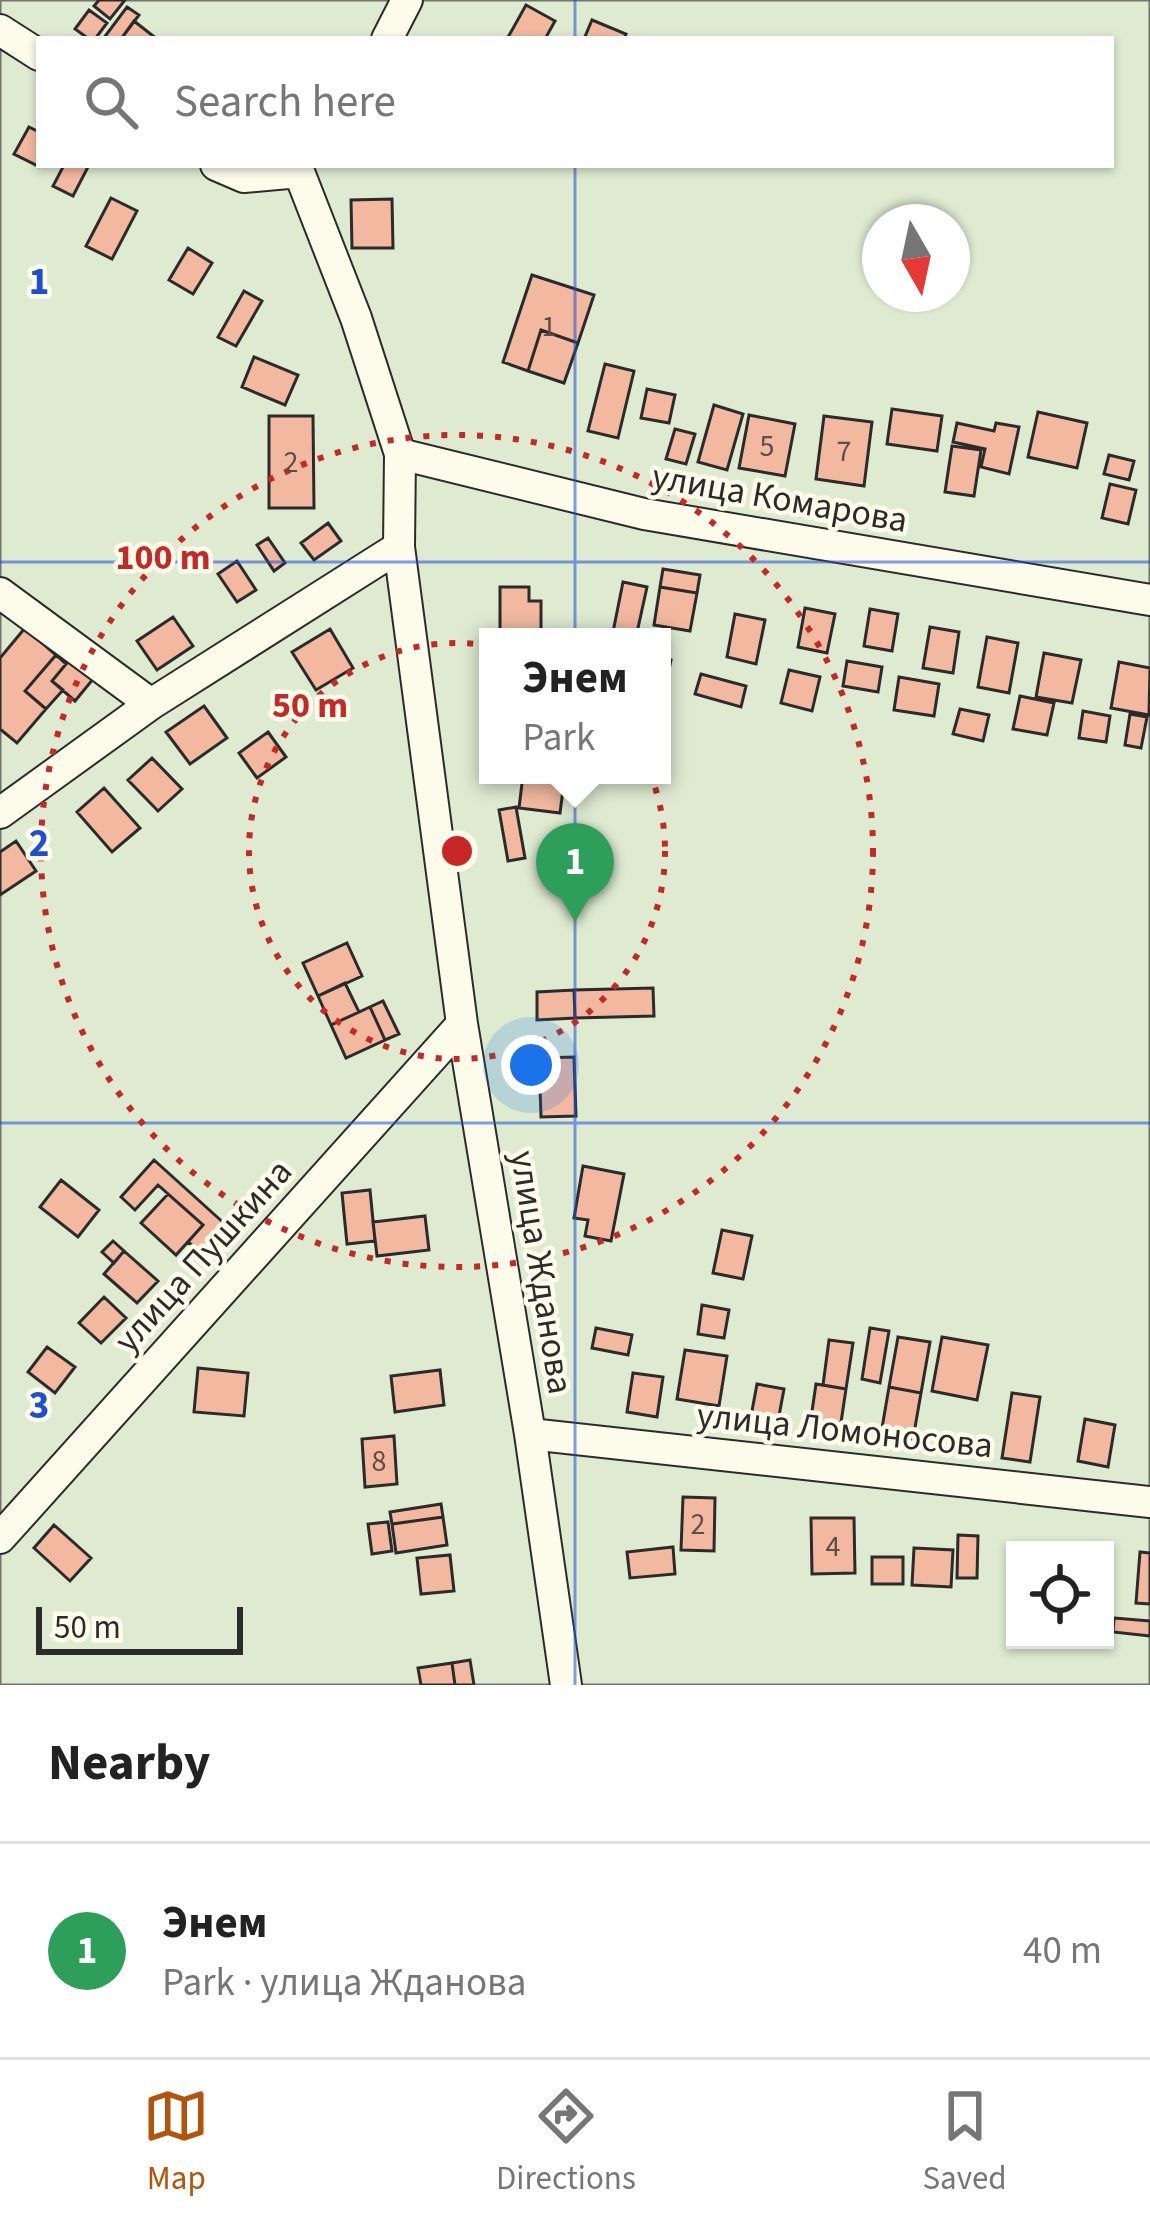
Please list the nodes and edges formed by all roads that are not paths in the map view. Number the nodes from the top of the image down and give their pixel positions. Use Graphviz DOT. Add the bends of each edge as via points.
graph roads {
  1 [pos="407,0"];
  2 [pos="0,30"];
  3 [pos="389,36"];
  4 [pos="36,54"];
  5 [pos="224,168"];
  6 [pos="302,168"];
  7 [pos="400,454"];
  8 [pos="399,547"];
  9 [pos="0,592"];
  10 [pos="1150,600"];
  11 [pos="151,704"];
  12 [pos="0,813"];
  13 [pos="462,1024"];
  14 [pos="530,1434"];
  15 [pos="1150,1502"];
  16 [pos="0,1538"];
  17 [pos="566,1685"];
  1 -- 3 [label="street"];
  2 -- 4 [label="street"];
  5 -- 6 [label="street" via="244,177"];
  6 -- 7 [label="street, улица Жданова"];
  7 -- 8 [label="street, улица Жданова"];
  7 -- 10 [label="street, улица Комарова" via="644,514"];
  8 -- 11 [label="street"];
  8 -- 13 [label="street, улица Жданова"];
  9 -- 11 [label="street"];
  11 -- 12 [label="street"];
  13 -- 14 [label="street, улица Жданова"];
  13 -- 16 [label="street, улица Пушкина"];
  14 -- 15 [label="street, улица Ломоносова"];
  14 -- 17 [label="street, улица Жданова"];
}
